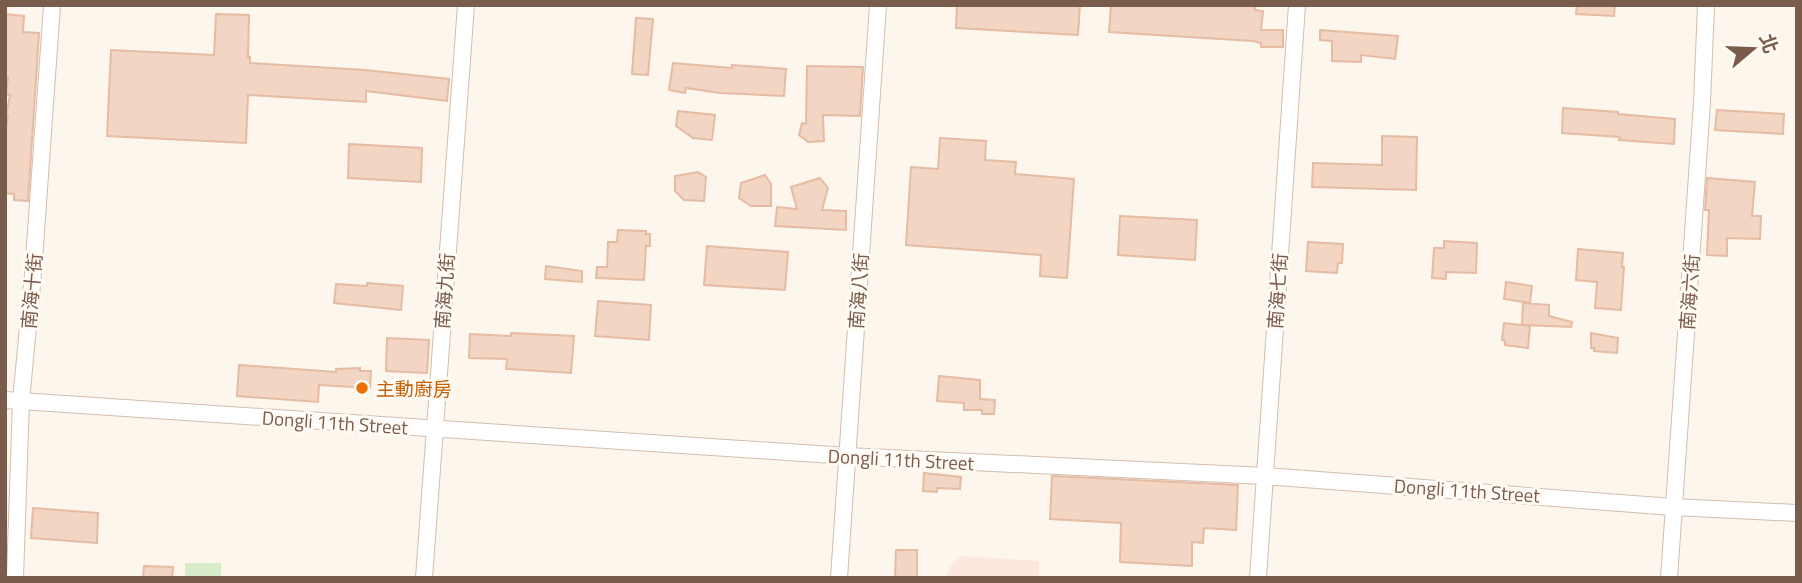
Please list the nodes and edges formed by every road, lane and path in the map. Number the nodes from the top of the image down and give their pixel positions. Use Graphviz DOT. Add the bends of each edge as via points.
graph roads {
  1 [pos="52,5"];
  2 [pos="466,5"];
  3 [pos="878,5"];
  4 [pos="1297,5"];
  5 [pos="1706,5"];
  6 [pos="13,401"];
  7 [pos="434,429"];
  8 [pos="847,456"];
  9 [pos="1265,476"];
  10 [pos="1673,507"];
  11 [pos="1797,513"];
  12 [pos="5,566"];
  13 [pos="15,577"];
  14 [pos="424,578"];
  15 [pos="839,578"];
  16 [pos="1258,578"];
  17 [pos="1669,578"];
  1 -- 6 [label="street, 南海十街" via="33,274"];
  2 -- 7 [label="street, 南海九街"];
  3 -- 8 [label="street, 南海八街"];
  4 -- 9 [label="street, 南海七街"];
  5 -- 10 [label="street, 南海六街"];
  6 -- 7 [label="street, Dongli 11th Street"];
  6 -- 13 [label="street, 南海十街"];
  7 -- 8 [label="street, Dongli 11th Street"];
  7 -- 14 [label="street, 南海九街"];
  8 -- 9 [label="street, Dongli 11th Street"];
  8 -- 15 [label="street, 南海八街"];
  9 -- 10 [label="street, Dongli 11th Street"];
  9 -- 16 [label="street, 南海七街"];
  10 -- 11 [label="street, Dongli 11th Street"];
  10 -- 17 [label="street, 南海六街"];
  12 -- 13 [label="street"];
}
